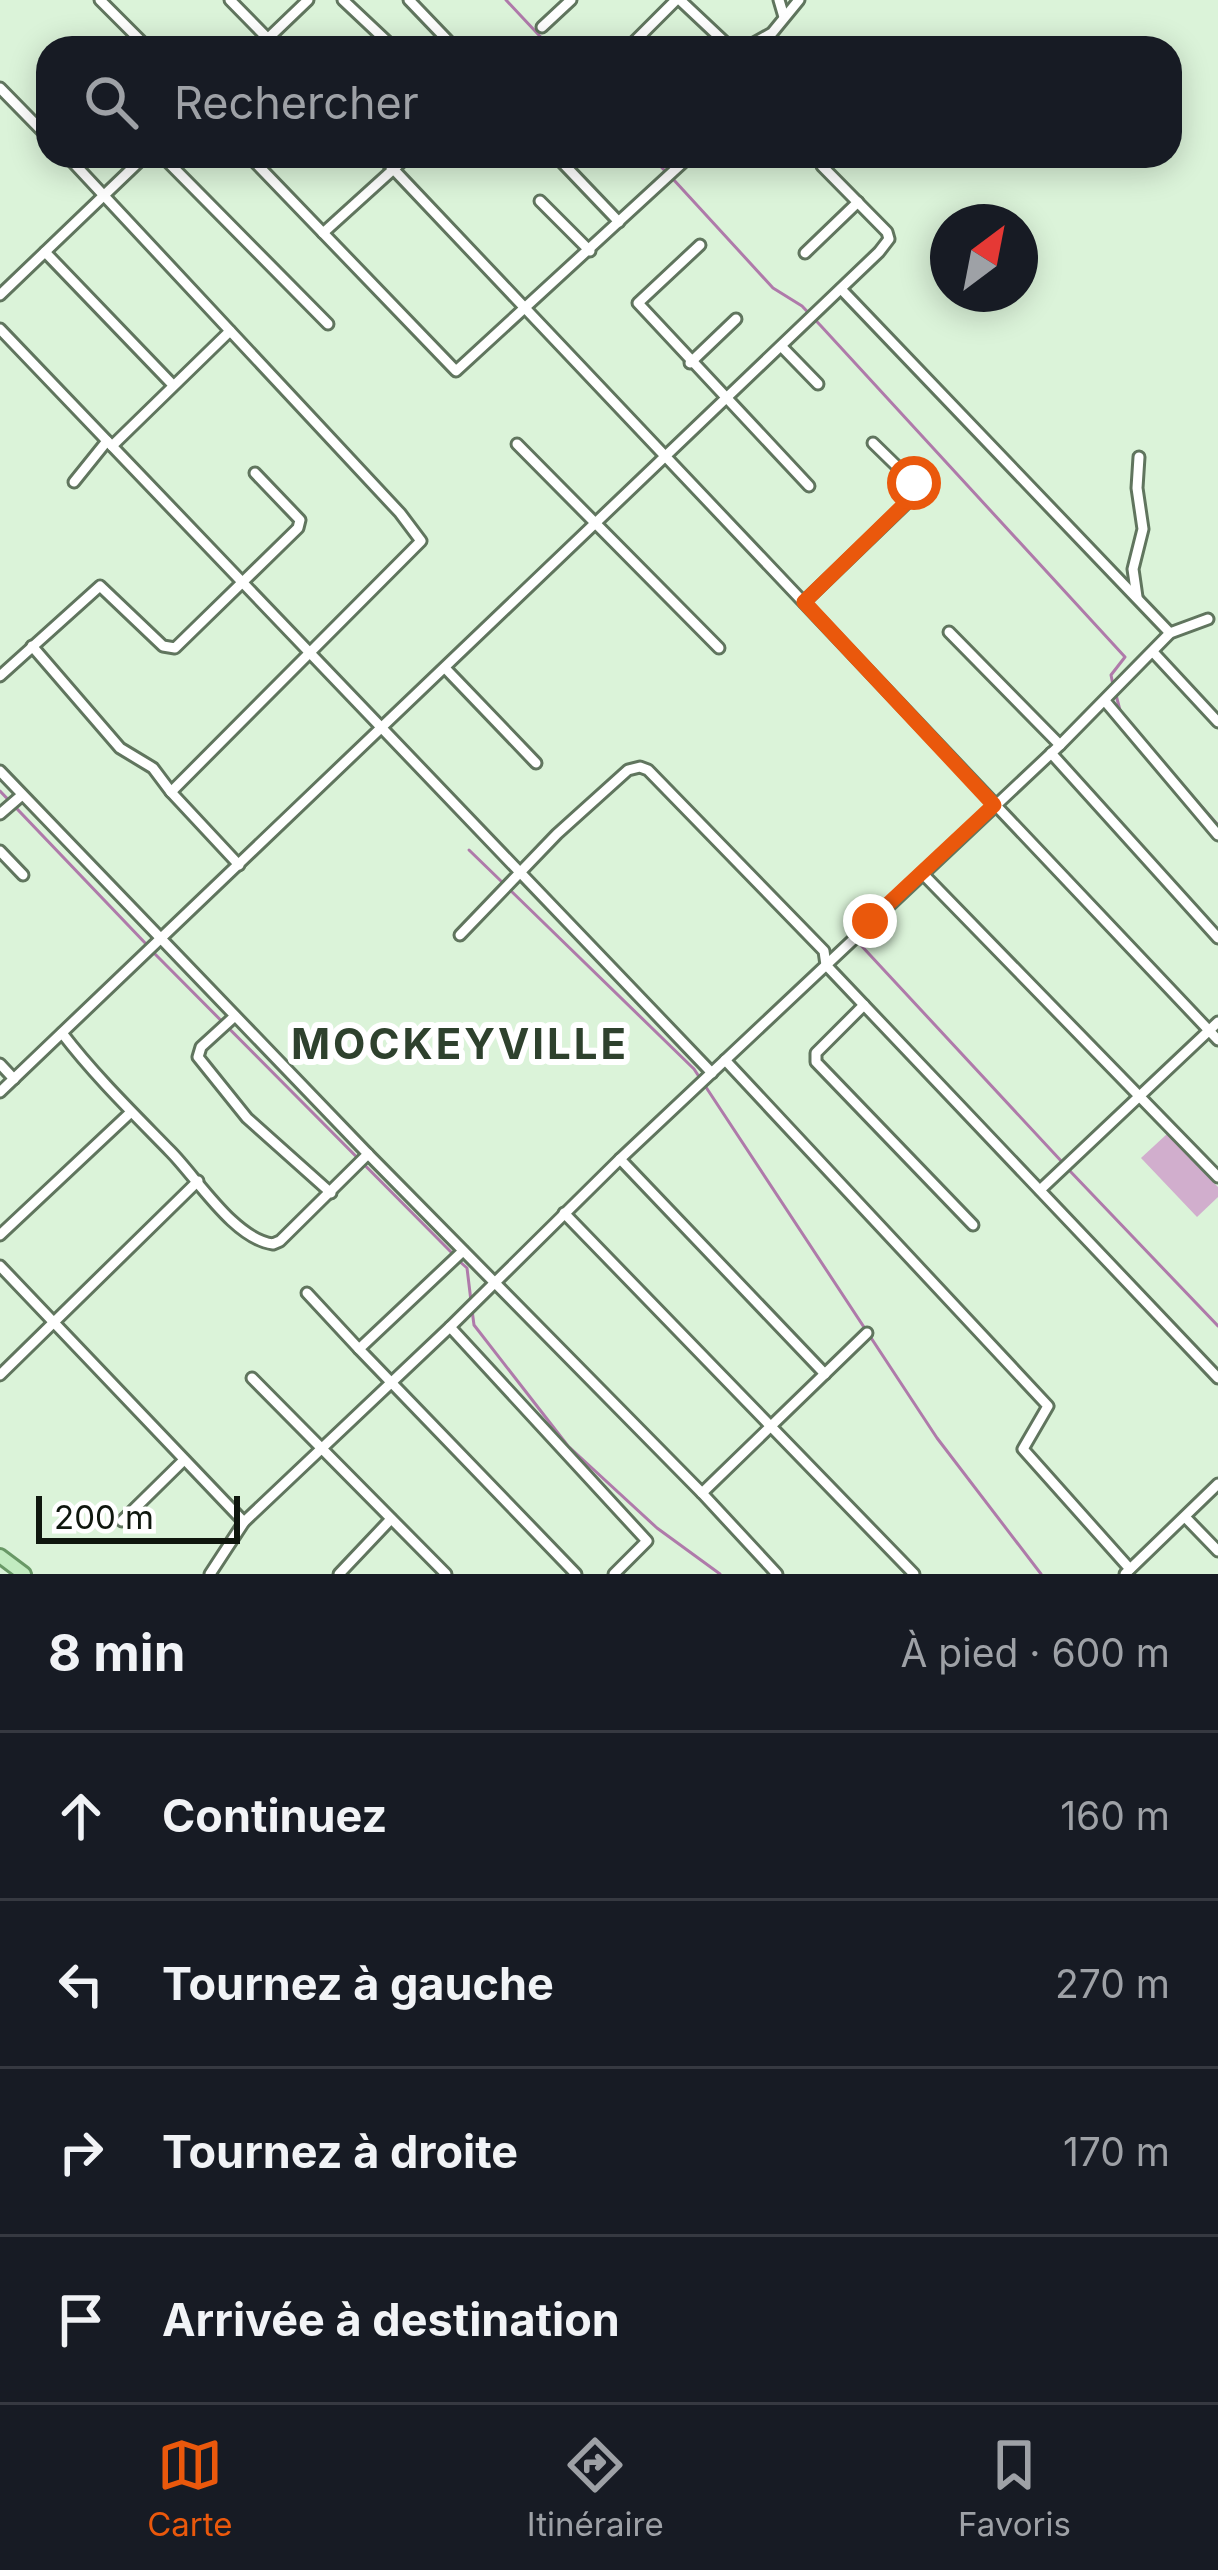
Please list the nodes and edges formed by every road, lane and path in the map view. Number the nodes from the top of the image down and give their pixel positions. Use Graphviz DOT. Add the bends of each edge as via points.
graph roads {
  1 [pos="100,0"];
  2 [pos="230,0"];
  3 [pos="308,0"];
  4 [pos="344,0"];
  5 [pos="409,0"];
  6 [pos="571,0"];
  7 [pos="678,0"];
  8 [pos="779,0"];
  9 [pos="800,0"];
  10 [pos="784,17"];
  11 [pos="542,27"];
  12 [pos="136,36"];
  13 [pos="265,36"];
  14 [pos="271,36"];
  15 [pos="382,36"];
  16 [pos="443,36"];
  17 [pos="640,36"];
  18 [pos="718,36"];
  19 [pos="767,36"];
  20 [pos="0,88"];
  21 [pos="36,125"];
  22 [pos="79,168"];
  23 [pos="133,168"];
  24 [pos="174,168"];
  25 [pos="261,168"];
  26 [pos="568,168"];
  27 [pos="677,168"];
  28 [pos="824,168"];
  29 [pos="394,169"];
  30 [pos="105,195"];
  31 [pos="541,201"];
  32 [pos="857,202"];
  33 [pos="620,222"];
  34 [pos="323,233"];
  35 [pos="700,245"];
  36 [pos="590,251"];
  37 [pos="45,252"];
  38 [pos="805,253"];
  39 [pos="842,290"];
  40 [pos="0,295"];
  41 [pos="526,308"];
  42 [pos="736,319"];
  43 [pos="328,323"];
  44 [pos="0,329"];
  45 [pos="230,331"];
  46 [pos="782,347"];
  47 [pos="690,363"];
  48 [pos="172,384"];
  49 [pos="818,384"];
  50 [pos="726,400"];
  51 [pos="110,443"];
  52 [pos="873,443"];
  53 [pos="517,444"];
  54 [pos="1139,457"];
  55 [pos="666,458"];
  56 [pos="255,473"];
  57 [pos="74,482"];
  58 [pos="809,486"];
  59 [pos="598,524"];
  60 [pos="242,584"];
  61 [pos="1137,597"];
  62 [pos="804,602"];
  63 [pos="1208,619"];
  64 [pos="949,632"];
  65 [pos="1170,633"];
  66 [pos="32,646"];
  67 [pos="719,648"];
  68 [pos="309,652"];
  69 [pos="1153,652"];
  70 [pos="445,668"];
  71 [pos="0,676"];
  72 [pos="1105,701"];
  73 [pos="1218,722"];
  74 [pos="381,729"];
  75 [pos="1056,749"];
  76 [pos="536,763"];
  77 [pos="0,771"];
  78 [pos="171,792"];
  79 [pos="22,795"];
  80 [pos="994,805"];
  81 [pos="0,814"];
  82 [pos="1218,835"];
  83 [pos="0,851"];
  84 [pos="238,866"];
  85 [pos="519,872"];
  86 [pos="922,873"];
  87 [pos="23,874"];
  88 [pos="460,934"];
  89 [pos="1218,938"];
  90 [pos="162,939"];
  91 [pos="826,965"];
  92 [pos="864,1005"];
  93 [pos="235,1016"];
  94 [pos="1214,1026"];
  95 [pos="62,1034"];
  96 [pos="1218,1040"];
  97 [pos="725,1060"];
  98 [pos="0,1064"];
  99 [pos="712,1073"];
  100 [pos="14,1079"];
  101 [pos="0,1092"];
  102 [pos="1141,1095"];
  103 [pos="130,1113"];
  104 [pos="368,1154"];
  105 [pos="620,1159"];
  106 [pos="1218,1177"];
  107 [pos="198,1180"];
  108 [pos="1040,1190"];
  109 [pos="332,1193"];
  110 [pos="564,1213"];
  111 [pos="973,1225"];
  112 [pos="0,1235"];
  113 [pos="463,1251"];
  114 [pos="0,1266"];
  115 [pos="496,1281"];
  116 [pos="307,1293"];
  117 [pos="53,1322"];
  118 [pos="450,1328"];
  119 [pos="867,1333"];
  120 [pos="359,1348"];
  121 [pos="825,1374"];
  122 [pos="0,1375"];
  123 [pos="252,1378"];
  124 [pos="1218,1378"];
  125 [pos="391,1382"];
  126 [pos="772,1425"];
  127 [pos="321,1449"];
  128 [pos="184,1460"];
  129 [pos="1218,1484"];
  130 [pos="702,1492"];
  131 [pos="1185,1517"];
  132 [pos="391,1519"];
  133 [pos="122,1521"];
  134 [pos="244,1522"];
  135 [pos="1218,1551"];
  136 [pos="0,1556"];
  137 [pos="1128,1572"];
  138 [pos="24,1574"];
  139 [pos="210,1574"];
  140 [pos="339,1574"];
  141 [pos="446,1574"];
  142 [pos="576,1574"];
  143 [pos="614,1574"];
  144 [pos="777,1574"];
  145 [pos="914,1574"];
  1 -- 12 [label="street"];
  2 -- 13 [label="street"];
  3 -- 14 [label="street"];
  4 -- 15 [label="street"];
  5 -- 16 [label="street"];
  6 -- 11 [label="street"];
  7 -- 17 [label="street"];
  7 -- 18 [label="street"];
  8 -- 10 [label="street"];
  9 -- 10 [label="street"];
  10 -- 19 [label="street"];
  20 -- 21 [label="street"];
  22 -- 30 [label="street"];
  23 -- 30 [label="street"];
  24 -- 43 [label="street"];
  25 -- 34 [label="street"];
  26 -- 33 [label="street"];
  27 -- 33 [label="street"];
  28 -- 32 [label="street"];
  29 -- 34 [label="street"];
  29 -- 41 [label="street"];
  30 -- 37 [label="street"];
  30 -- 45 [label="street"];
  31 -- 36 [label="street"];
  32 -- 38 [label="street"];
  32 -- 39 [label="street" via="889,239"];
  33 -- 36 [label="street"];
  34 -- 41 [label="street" via="456,371"];
  35 -- 47 [label="street" via="638,303"];
  36 -- 41 [label="street"];
  37 -- 40 [label="street"];
  37 -- 48 [label="street"];
  39 -- 46 [label="street"];
  39 -- 61 [label="street"];
  41 -- 55 [label="street"];
  42 -- 47 [label="street"];
  44 -- 51 [label="street"];
  45 -- 48 [label="street"];
  45 -- 68 [label="street" via="421,541"];
  46 -- 49 [label="street"];
  46 -- 50 [label="street"];
  47 -- 50 [label="street"];
  48 -- 51 [label="street"];
  50 -- 55 [label="street"];
  50 -- 58 [label="street"];
  51 -- 57 [label="street"];
  51 -- 60 [label="street"];
  52 -- 62 [label="street" via="914,483 914,495"];
  53 -- 59 [label="street"];
  54 -- 61 [label="street"];
  55 -- 59 [label="street"];
  55 -- 62 [label="street"];
  56 -- 60 [label="street" via="300,524"];
  59 -- 67 [label="street"];
  59 -- 70 [label="street"];
  60 -- 66 [label="street" via="175,648 163,646 100,586"];
  60 -- 68 [label="street"];
  61 -- 65 [label="street"];
  62 -- 80 [label="street"];
  63 -- 65 [label="street"];
  64 -- 75 [label="street"];
  65 -- 69 [label="street"];
  66 -- 71 [label="street"];
  66 -- 78 [label="street" via="120,748 153,768"];
  68 -- 74 [label="street"];
  68 -- 78 [label="street"];
  69 -- 72 [label="street"];
  69 -- 73 [label="street"];
  70 -- 74 [label="street"];
  70 -- 76 [label="street"];
  72 -- 75 [label="street"];
  72 -- 82 [label="street"];
  74 -- 84 [label="street"];
  74 -- 85 [label="street"];
  75 -- 80 [label="street"];
  75 -- 89 [label="street"];
  77 -- 79 [label="street"];
  78 -- 84 [label="street"];
  79 -- 81 [label="street"];
  79 -- 90 [label="street"];
  80 -- 86 [label="street"];
  80 -- 94 [label="street"];
  83 -- 87 [label="street"];
  84 -- 90 [label="street"];
  85 -- 88 [label="street"];
  85 -- 91 [label="street" via="640,767 824,951"];
  85 -- 99 [label="street"];
  86 -- 91 [label="street"];
  86 -- 102 [label="street"];
  90 -- 93 [label="street"];
  90 -- 95 [label="street"];
  91 -- 92 [label="street"];
  91 -- 97 [label="street"];
  92 -- 108 [label="street"];
  92 -- 111 [label="street" via="816,1062"];
  93 -- 104 [label="street"];
  93 -- 109 [label="street" via="198,1058 248,1118"];
  94 -- 96 [label="street"];
  94 -- 102 [label="street"];
  95 -- 100 [label="street"];
  95 -- 103 [label="street"];
  97 -- 99 [label="street"];
  97 -- 137 [label="street" via="1048,1406 1023,1449"];
  98 -- 100 [label="street"];
  99 -- 105 [label="street"];
  100 -- 101 [label="street"];
  102 -- 106 [label="street"];
  102 -- 108 [label="street"];
  103 -- 107 [label="street"];
  103 -- 112 [label="street"];
  104 -- 109 [label="street"];
  104 -- 113 [label="street"];
  105 -- 110 [label="street"];
  105 -- 121 [label="street"];
  107 -- 109 [label="street" via="267,1244"];
  107 -- 117 [label="street"];
  108 -- 124 [label="street"];
  110 -- 115 [label="street"];
  110 -- 126 [label="street"];
  113 -- 115 [label="street"];
  113 -- 120 [label="street"];
  114 -- 117 [label="street"];
  115 -- 118 [label="street"];
  115 -- 130 [label="street"];
  116 -- 120 [label="street"];
  117 -- 122 [label="street"];
  117 -- 128 [label="street"];
  118 -- 125 [label="street"];
  118 -- 143 [label="street" via="646,1541"];
  119 -- 121 [label="street"];
  120 -- 125 [label="street"];
  121 -- 126 [label="street"];
  123 -- 127 [label="street"];
  125 -- 127 [label="street"];
  125 -- 142 [label="street"];
  126 -- 130 [label="street"];
  126 -- 145 [label="street"];
  127 -- 132 [label="street"];
  127 -- 134 [label="street"];
  128 -- 133 [label="street"];
  128 -- 134 [label="street"];
  129 -- 131 [label="street"];
  130 -- 144 [label="street"];
  131 -- 135 [label="street"];
  131 -- 137 [label="street"];
  132 -- 140 [label="street"];
  132 -- 141 [label="street"];
  134 -- 139 [label="street"];
  136 -- 138 [label="main road"];
}
